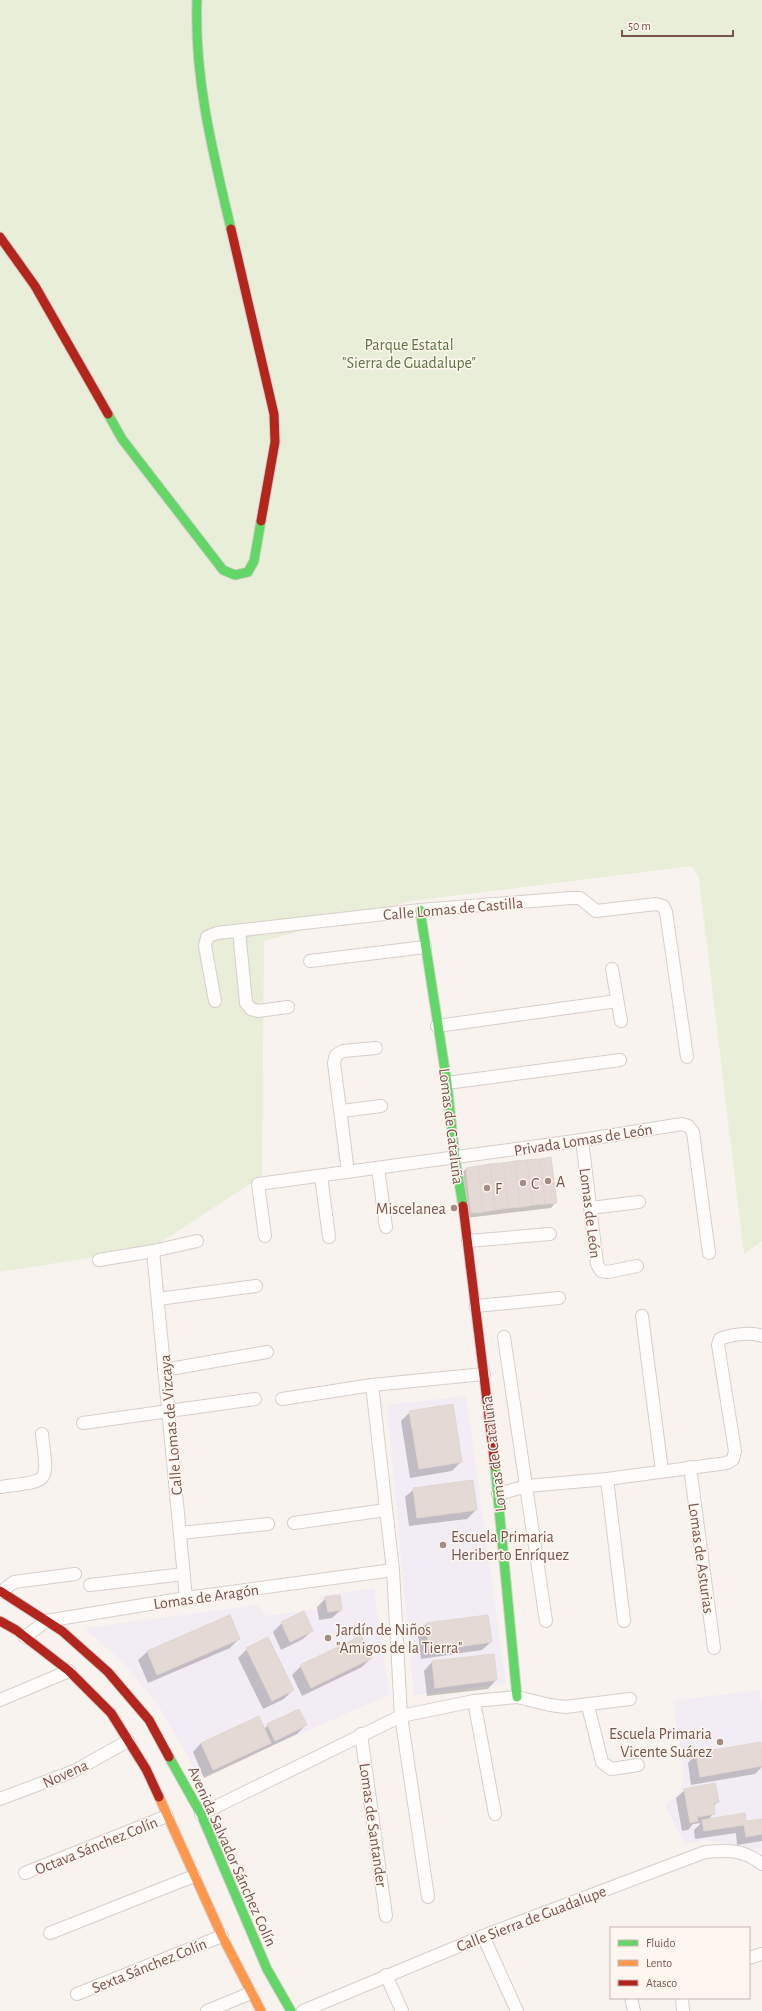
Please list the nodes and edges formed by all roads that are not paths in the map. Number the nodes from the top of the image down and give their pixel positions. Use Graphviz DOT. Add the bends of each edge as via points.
graph roads {
  1 [pos="197,0"];
  2 [pos="0,237"];
  3 [pos="420,910"];
  4 [pos="239,931"];
  5 [pos="425,947"];
  6 [pos="310,961"];
  7 [pos="612,969"];
  8 [pos="215,1001"];
  9 [pos="617,1001"];
  10 [pos="288,1007"];
  11 [pos="621,1021"];
  12 [pos="437,1026"];
  13 [pos="376,1048"];
  14 [pos="687,1057"];
  15 [pos="620,1060"];
  16 [pos="447,1083"];
  17 [pos="381,1106"];
  18 [pos="342,1111"];
  19 [pos="582,1140"];
  20 [pos="455,1158"];
  21 [pos="378,1168"];
  22 [pos="348,1172"];
  23 [pos="321,1176"];
  24 [pos="639,1202"];
  25 [pos="591,1208"];
  26 [pos="386,1227"];
  27 [pos="550,1234"];
  28 [pos="265,1236"];
  29 [pos="329,1237"];
  30 [pos="197,1241"];
  31 [pos="468,1241"];
  32 [pos="153,1251"];
  33 [pos="709,1254"];
  34 [pos="99,1260"];
  35 [pos="638,1266"];
  36 [pos="256,1286"];
  37 [pos="559,1298"];
  38 [pos="158,1299"];
  39 [pos="476,1306"];
  40 [pos="642,1316"];
  41 [pos="762,1336"];
  42 [pos="504,1337"];
  43 [pos="267,1352"];
  44 [pos="164,1370"];
  45 [pos="484,1374"];
  46 [pos="372,1385"];
  47 [pos="255,1399"];
  48 [pos="282,1399"];
  49 [pos="169,1412"];
  50 [pos="83,1423"];
  51 [pos="42,1434"];
  52 [pos="690,1467"];
  53 [pos="662,1471"];
  54 [pos="607,1479"];
  55 [pos="527,1486"];
  56 [pos="0,1487"];
  57 [pos="498,1494"];
  58 [pos="386,1510"];
  59 [pos="294,1523"];
  60 [pos="268,1524"];
  61 [pos="180,1533"];
  62 [pos="392,1570"];
  63 [pos="74,1574"];
  64 [pos="184,1574"];
  65 [pos="90,1585"];
  66 [pos="1,1592"];
  67 [pos="186,1598"];
  68 [pos="0,1621"];
  69 [pos="46,1621"];
  70 [pos="546,1621"];
  71 [pos="624,1621"];
  72 [pos="25,1637"];
  73 [pos="714,1648"];
  74 [pos="69,1670"];
  75 [pos="517,1697"];
  76 [pos="0,1700"];
  77 [pos="630,1700"];
  78 [pos="474,1701"];
  79 [pos="588,1706"];
  80 [pos="401,1716"];
  81 [pos="362,1734"];
  82 [pos="128,1741"];
  83 [pos="638,1765"];
  84 [pos="0,1799"];
  85 [pos="201,1814"];
  86 [pos="495,1814"];
  87 [pos="167,1816"];
  88 [pos="762,1864"];
  89 [pos="25,1874"];
  90 [pos="194,1876"];
  91 [pos="428,1897"];
  92 [pos="386,1916"];
  93 [pos="50,1932"];
  94 [pos="222,1936"];
  95 [pos="483,1936"];
  96 [pos="762,1954"];
  97 [pos="750,1958"];
  98 [pos="261,1972"];
  99 [pos="386,1976"];
  100 [pos="244,1980"];
  101 [pos="251,1993"];
  102 [pos="77,1994"];
  103 [pos="631,1999"];
  104 [pos="682,1999"];
  105 [pos="208,2011"];
  106 [pos="261,2011"];
  107 [pos="291,2011"];
  108 [pos="303,2011"];
  109 [pos="402,2011"];
  110 [pos="517,2011"];
  111 [pos="634,2011"];
  112 [pos="683,2011"];
  1 -- 2 [label="street" via="198,81 274,414 275,442 254,561 248,572 235,575 224,570 216,562 136,459 122,439 36,286"];
  3 -- 4 [label="street, Calle Lomas de Castilla"];
  3 -- 5 [label="street, Lomas de Cataluña"];
  3 -- 14 [label="street, Calle Lomas de Castilla" via="571,898 580,898 596,911 656,904 663,906 666,912"];
  4 -- 8 [label="street, Calle Lomas de Castilla" via="217,933 207,937 205,946"];
  4 -- 10 [label="street" via="246,1003 251,1010 258,1011"];
  5 -- 6 [label="street"];
  5 -- 12 [label="street, Lomas de Cataluña"];
  7 -- 9 [label="street"];
  9 -- 11 [label="street"];
  9 -- 12 [label="street"];
  12 -- 16 [label="street, Lomas de Cataluña"];
  13 -- 18 [label="street" via="343,1051 336,1055 334,1063"];
  15 -- 16 [label="street"];
  16 -- 20 [label="street, Lomas de Cataluña"];
  17 -- 18 [label="street"];
  18 -- 22 [label="street"];
  19 -- 20 [label="street, Privada Lomas de León"];
  19 -- 25 [label="street, Lomas de León"];
  19 -- 33 [label="street, Privada Lomas de León" via="682,1124 688,1126 693,1132"];
  20 -- 21 [label="street, Privada Lomas de León"];
  20 -- 31 [label="street, Lomas de Cataluña"];
  21 -- 22 [label="street, Privada Lomas de León"];
  21 -- 26 [label="street"];
  22 -- 23 [label="street, Privada Lomas de León"];
  23 -- 28 [label="street, Privada Lomas de León" via="258,1184"];
  23 -- 29 [label="street"];
  24 -- 25 [label="street"];
  25 -- 35 [label="street, Lomas de León" via="597,1264 601,1271"];
  27 -- 31 [label="street"];
  30 -- 32 [label="street"];
  31 -- 39 [label="street, Lomas de Cataluña"];
  32 -- 34 [label="street"];
  32 -- 38 [label="street, Calle Lomas de Vizcaya"];
  36 -- 38 [label="street"];
  37 -- 39 [label="street"];
  38 -- 44 [label="street, Calle Lomas de Vizcaya"];
  39 -- 45 [label="street, Lomas de Cataluña"];
  40 -- 53 [label="street"];
  41 -- 52 [label="street" via="727,1336 720,1339 718,1345 734,1458 727,1463"];
  42 -- 55 [label="street"];
  43 -- 44 [label="street"];
  44 -- 49 [label="street, Calle Lomas de Vizcaya"];
  45 -- 46 [label="street"];
  45 -- 57 [label="street, Lomas de Cataluña"];
  46 -- 48 [label="street"];
  46 -- 58 [label="street"];
  47 -- 49 [label="street"];
  49 -- 50 [label="street"];
  49 -- 61 [label="street, Calle Lomas de Vizcaya"];
  51 -- 56 [label="street" via="46,1470 44,1476 37,1482"];
  52 -- 53 [label="street"];
  52 -- 73 [label="street, Lomas de Asturias"];
  53 -- 54 [label="street"];
  54 -- 55 [label="street"];
  54 -- 71 [label="street"];
  55 -- 57 [label="street"];
  55 -- 70 [label="street"];
  57 -- 75 [label="street, Lomas de Cataluña"];
  58 -- 59 [label="street"];
  58 -- 62 [label="street"];
  60 -- 61 [label="street"];
  61 -- 64 [label="street, Calle Lomas de Vizcaya"];
  62 -- 67 [label="street, Lomas de Aragón"];
  62 -- 80 [label="street"];
  63 -- 66 [label="street" via="14,1582"];
  64 -- 65 [label="street"];
  64 -- 67 [label="street, Calle Lomas de Vizcaya"];
  66 -- 69 [label="street, Avenida Salvador Sánchez Colín"];
  67 -- 69 [label="street, Lomas de Aragón"];
  68 -- 72 [label="street"];
  69 -- 72 [label="street, Lomas de Aragón"];
  69 -- 85 [label="street, Avenida Salvador Sánchez Colín" via="62,1631 108,1672 149,1720"];
  72 -- 74 [label="street"];
  74 -- 76 [label="street"];
  74 -- 82 [label="street" via="110,1713"];
  75 -- 78 [label="street"];
  75 -- 79 [label="street" via="565,1707"];
  77 -- 79 [label="street"];
  78 -- 80 [label="street"];
  78 -- 86 [label="street"];
  79 -- 83 [label="street" via="602,1762 611,1769"];
  80 -- 81 [label="street"];
  80 -- 91 [label="street"];
  81 -- 85 [label="street"];
  81 -- 92 [label="street, Lomas de Santander"];
  82 -- 84 [label="street, Novena" via="74,1771"];
  82 -- 87 [label="street" via="146,1769"];
  85 -- 98 [label="street, Avenida Salvador Sánchez Colín"];
  87 -- 89 [label="street, Octava Sánchez Colín"];
  87 -- 90 [label="street"];
  88 -- 95 [label="street, Calle Sierra de Guadalupe" via="754,1858 732,1850 706,1852"];
  90 -- 93 [label="street"];
  90 -- 94 [label="street"];
  94 -- 100 [label="street"];
  94 -- 102 [label="street, Sexta Sánchez Colín"];
  95 -- 99 [label="street, Calle Sierra de Guadalupe"];
  95 -- 110 [label="street"];
  96 -- 97 [label="street"];
  98 -- 100 [label="street"];
  98 -- 107 [label="street, Avenida Salvador Sánchez Colín"];
  99 -- 108 [label="street, Calle Sierra de Guadalupe"];
  99 -- 109 [label="street"];
  100 -- 101 [label="street"];
  101 -- 105 [label="street"];
  101 -- 106 [label="street"];
  103 -- 111 [label="street"];
  104 -- 112 [label="street"];
}
